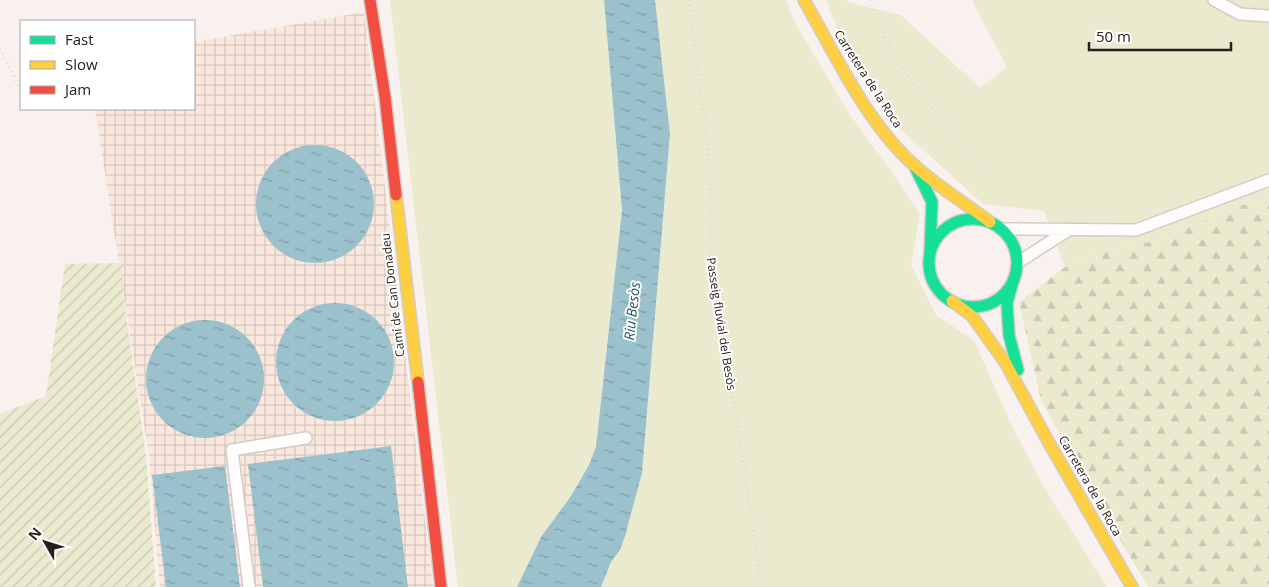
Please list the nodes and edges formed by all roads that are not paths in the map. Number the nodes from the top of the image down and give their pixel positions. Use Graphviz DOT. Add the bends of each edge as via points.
graph roads {
  1 [pos="370,0"];
  2 [pos="804,0"];
  3 [pos="1214,0"];
  4 [pos="1269,16"];
  5 [pos="916,168"];
  6 [pos="1269,180"];
  7 [pos="990,222"];
  8 [pos="1002,229"];
  9 [pos="1067,231"];
  10 [pos="929,261"];
  11 [pos="1017,263"];
  12 [pos="1014,278"];
  13 [pos="952,301"];
  14 [pos="1026,398"];
  15 [pos="306,438"];
  16 [pos="249,587"];
  17 [pos="441,587"];
  18 [pos="1132,587"];
  1 -- 17 [label="street, Camí de Can Donadeu" via="385,97"];
  2 -- 5 [label="street, Carretera de la Roca" via="864,104 885,134"];
  3 -- 4 [label="lane" via="1240,14"];
  5 -- 7 [label="street, Carretera de la Roca"];
  5 -- 10 [label="street, Carretera de la Roca" via="932,202"];
  6 -- 9 [label="lane" via="1136,230"];
  7 -- 8 [label="street"];
  7 -- 10 [label="street" via="970,219 950,226 935,241"];
  8 -- 9 [label="lane"];
  8 -- 11 [label="street" via="1013,244"];
  9 -- 11 [label="lane"];
  10 -- 13 [label="street" via="933,280"];
  11 -- 12 [label="street"];
  12 -- 13 [label="street" via="1002,296 988,303 972,306"];
  12 -- 14 [label="street, Carretera de la Roca" via="1007,303 1008,335"];
  13 -- 14 [label="street, Carretera de la Roca" via="972,316"];
  14 -- 18 [label="street, Carretera de la Roca"];
  15 -- 16 [label="lane" via="232,450"];
}
